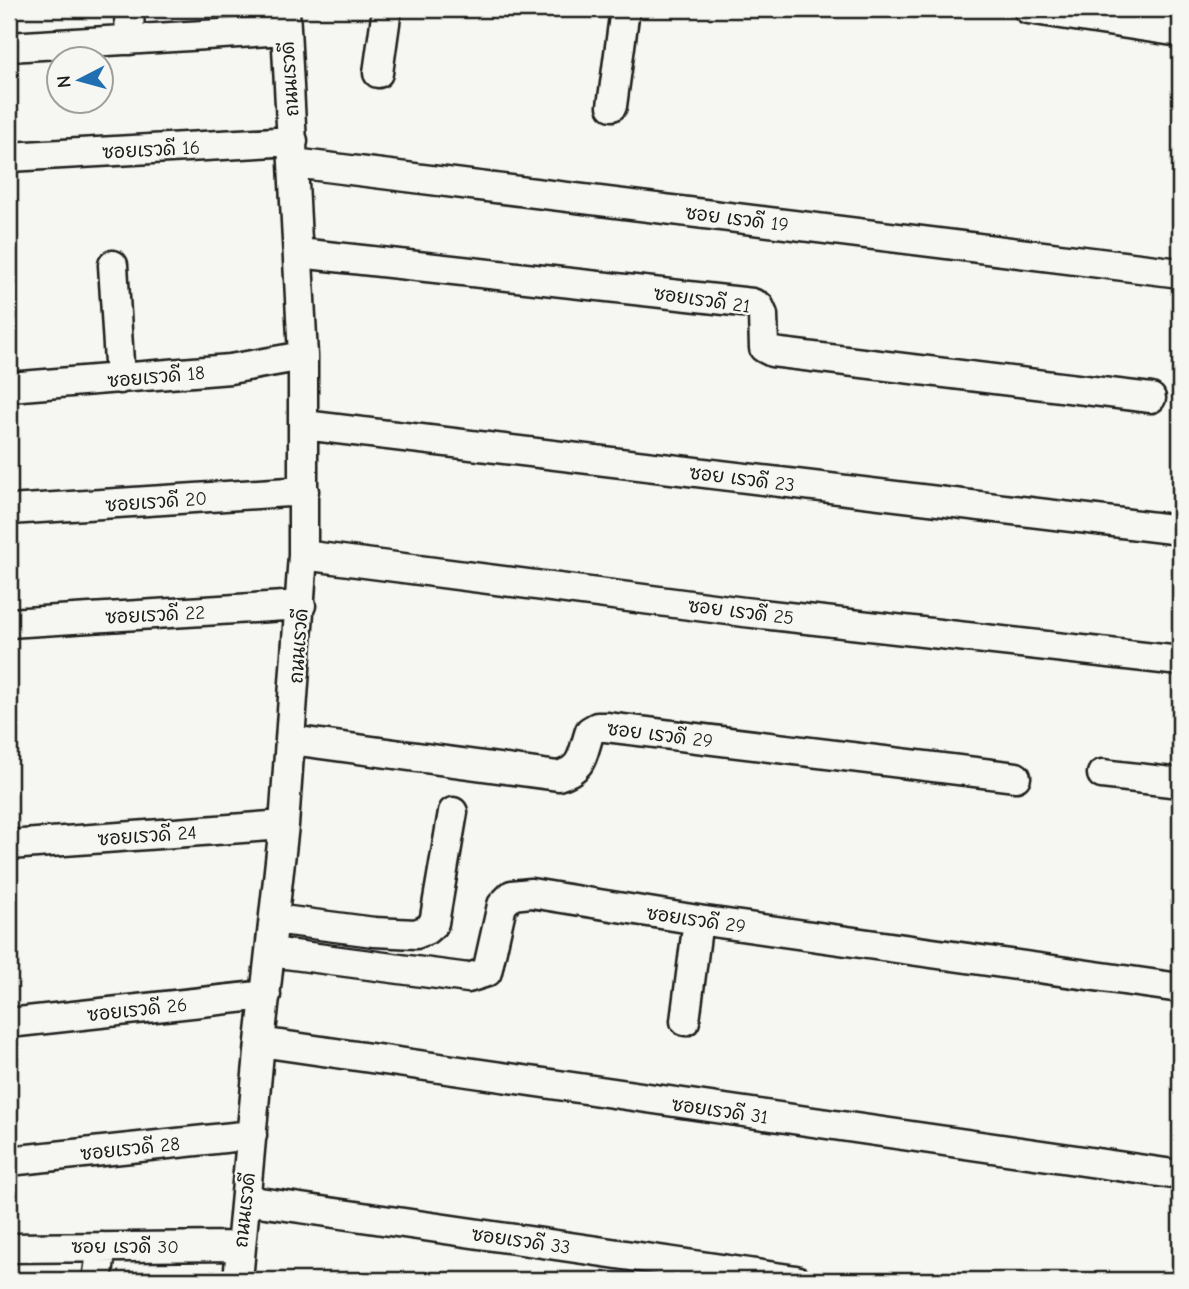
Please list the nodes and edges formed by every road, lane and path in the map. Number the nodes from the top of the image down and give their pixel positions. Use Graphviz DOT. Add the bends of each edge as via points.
graph roads {
  1 [pos="130,9"];
  2 [pos="387,9"];
  3 [pos="625,9"];
  4 [pos="1028,9"];
  5 [pos="285,19"];
  6 [pos="1180,32"];
  7 [pos="130,40"];
  8 [pos="9,47"];
  9 [pos="378,73"];
  10 [pos="612,106"];
  11 [pos="294,152"];
  12 [pos="9,158"];
  13 [pos="299,253"];
  14 [pos="113,265"];
  15 [pos="1180,273"];
  16 [pos="303,356"];
  17 [pos="120,379"];
  18 [pos="9,387"];
  19 [pos="1151,398"];
  20 [pos="303,425"];
  21 [pos="304,491"];
  22 [pos="9,510"];
  23 [pos="1180,530"];
  24 [pos="303,555"];
  25 [pos="301,605"];
  26 [pos="9,623"];
  27 [pos="1180,662"];
  28 [pos="291,740"];
  29 [pos="1102,774"];
  30 [pos="1016,777"];
  31 [pos="1180,783"];
  32 [pos="453,812"];
  33 [pos="284,825"];
  34 [pos="9,845"];
  35 [pos="274,919"];
  36 [pos="698,920"];
  37 [pos="271,952"];
  38 [pos="1180,988"];
  39 [pos="266,995"];
  40 [pos="685,1021"];
  41 [pos="9,1023"];
  42 [pos="260,1042"];
  43 [pos="252,1135"];
  44 [pos="9,1161"];
  45 [pos="1180,1175"];
  46 [pos="246,1200"];
  47 [pos="240,1245"];
  48 [pos="102,1247"];
  49 [pos="9,1248"];
  50 [pos="97,1280"];
  51 [pos="239,1280"];
  52 [pos="796,1280"];
  1 -- 7 [label="street"];
  2 -- 9 [label="street"];
  3 -- 10 [label="street"];
  4 -- 6 [label="street"];
  5 -- 7 [label="street"];
  5 -- 11 [label="street, ถนนเรวดี"];
  7 -- 8 [label="street"];
  11 -- 12 [label="street, ซอยเรวดี 16"];
  11 -- 13 [label="street, ถนนเรวดี"];
  11 -- 15 [label="street, ซอย เรวดี 19"];
  13 -- 16 [label="street, ถนนเรวดี"];
  13 -- 19 [label="street, ซอยเรวดี 21" via="752,303 762,315 764,348 772,352"];
  14 -- 17 [label="street"];
  16 -- 17 [label="street, ซอยเรวดี 18" via="230,369"];
  16 -- 20 [label="street, ถนนเรวดี"];
  17 -- 18 [label="street, ซอยเรวดี 18"];
  20 -- 21 [label="street, ถนนเรวดี"];
  20 -- 23 [label="street, ซอย เรวดี 23"];
  21 -- 22 [label="street, ซอยเรวดี 20"];
  21 -- 24 [label="street, ถนนเรวดี"];
  24 -- 25 [label="street, ถนนเรวดี"];
  24 -- 27 [label="street, ซอย เรวดี 25"];
  25 -- 26 [label="street, ซอยเรวดี 22"];
  25 -- 28 [label="street, ถนนเรวดี"];
  28 -- 30 [label="street, ซอย เรวดี 29" via="558,776 578,766 590,731 606,727"];
  28 -- 33 [label="street, ถนนเรวดี"];
  29 -- 31 [label="street"];
  32 -- 35 [label="street" via="434,923 426,930 415,934 374,932"];
  33 -- 34 [label="street, ซอยเรวดี 24"];
  33 -- 35 [label="street, ถนนเรวดี"];
  35 -- 37 [label="street, ถนนเรวดี"];
  36 -- 37 [label="street, ซอยเรวดี 29" via="531,893 512,895 502,905 487,972 468,978"];
  36 -- 38 [label="street, ซอยเรวดี 29"];
  36 -- 40 [label="street"];
  37 -- 39 [label="street, ถนนเรวดี"];
  39 -- 41 [label="street, ซอยเรวดี 26"];
  39 -- 42 [label="street, ถนนเรวดี"];
  42 -- 43 [label="street, ถนนเรวดี"];
  42 -- 45 [label="street, ซอยเรวดี 31"];
  43 -- 44 [label="street, ซอยเรวดี 28"];
  43 -- 46 [label="street, ถนนเรวดี"];
  46 -- 47 [label="street, ถนนเรวดี"];
  46 -- 52 [label="street, ซอยเรวดี 33"];
  47 -- 48 [label="street, ซอย เรวดี 30"];
  47 -- 51 [label="street, ถนนเรวดี"];
  48 -- 49 [label="street, ซอย เรวดี 30"];
  48 -- 50 [label="street"];
}
